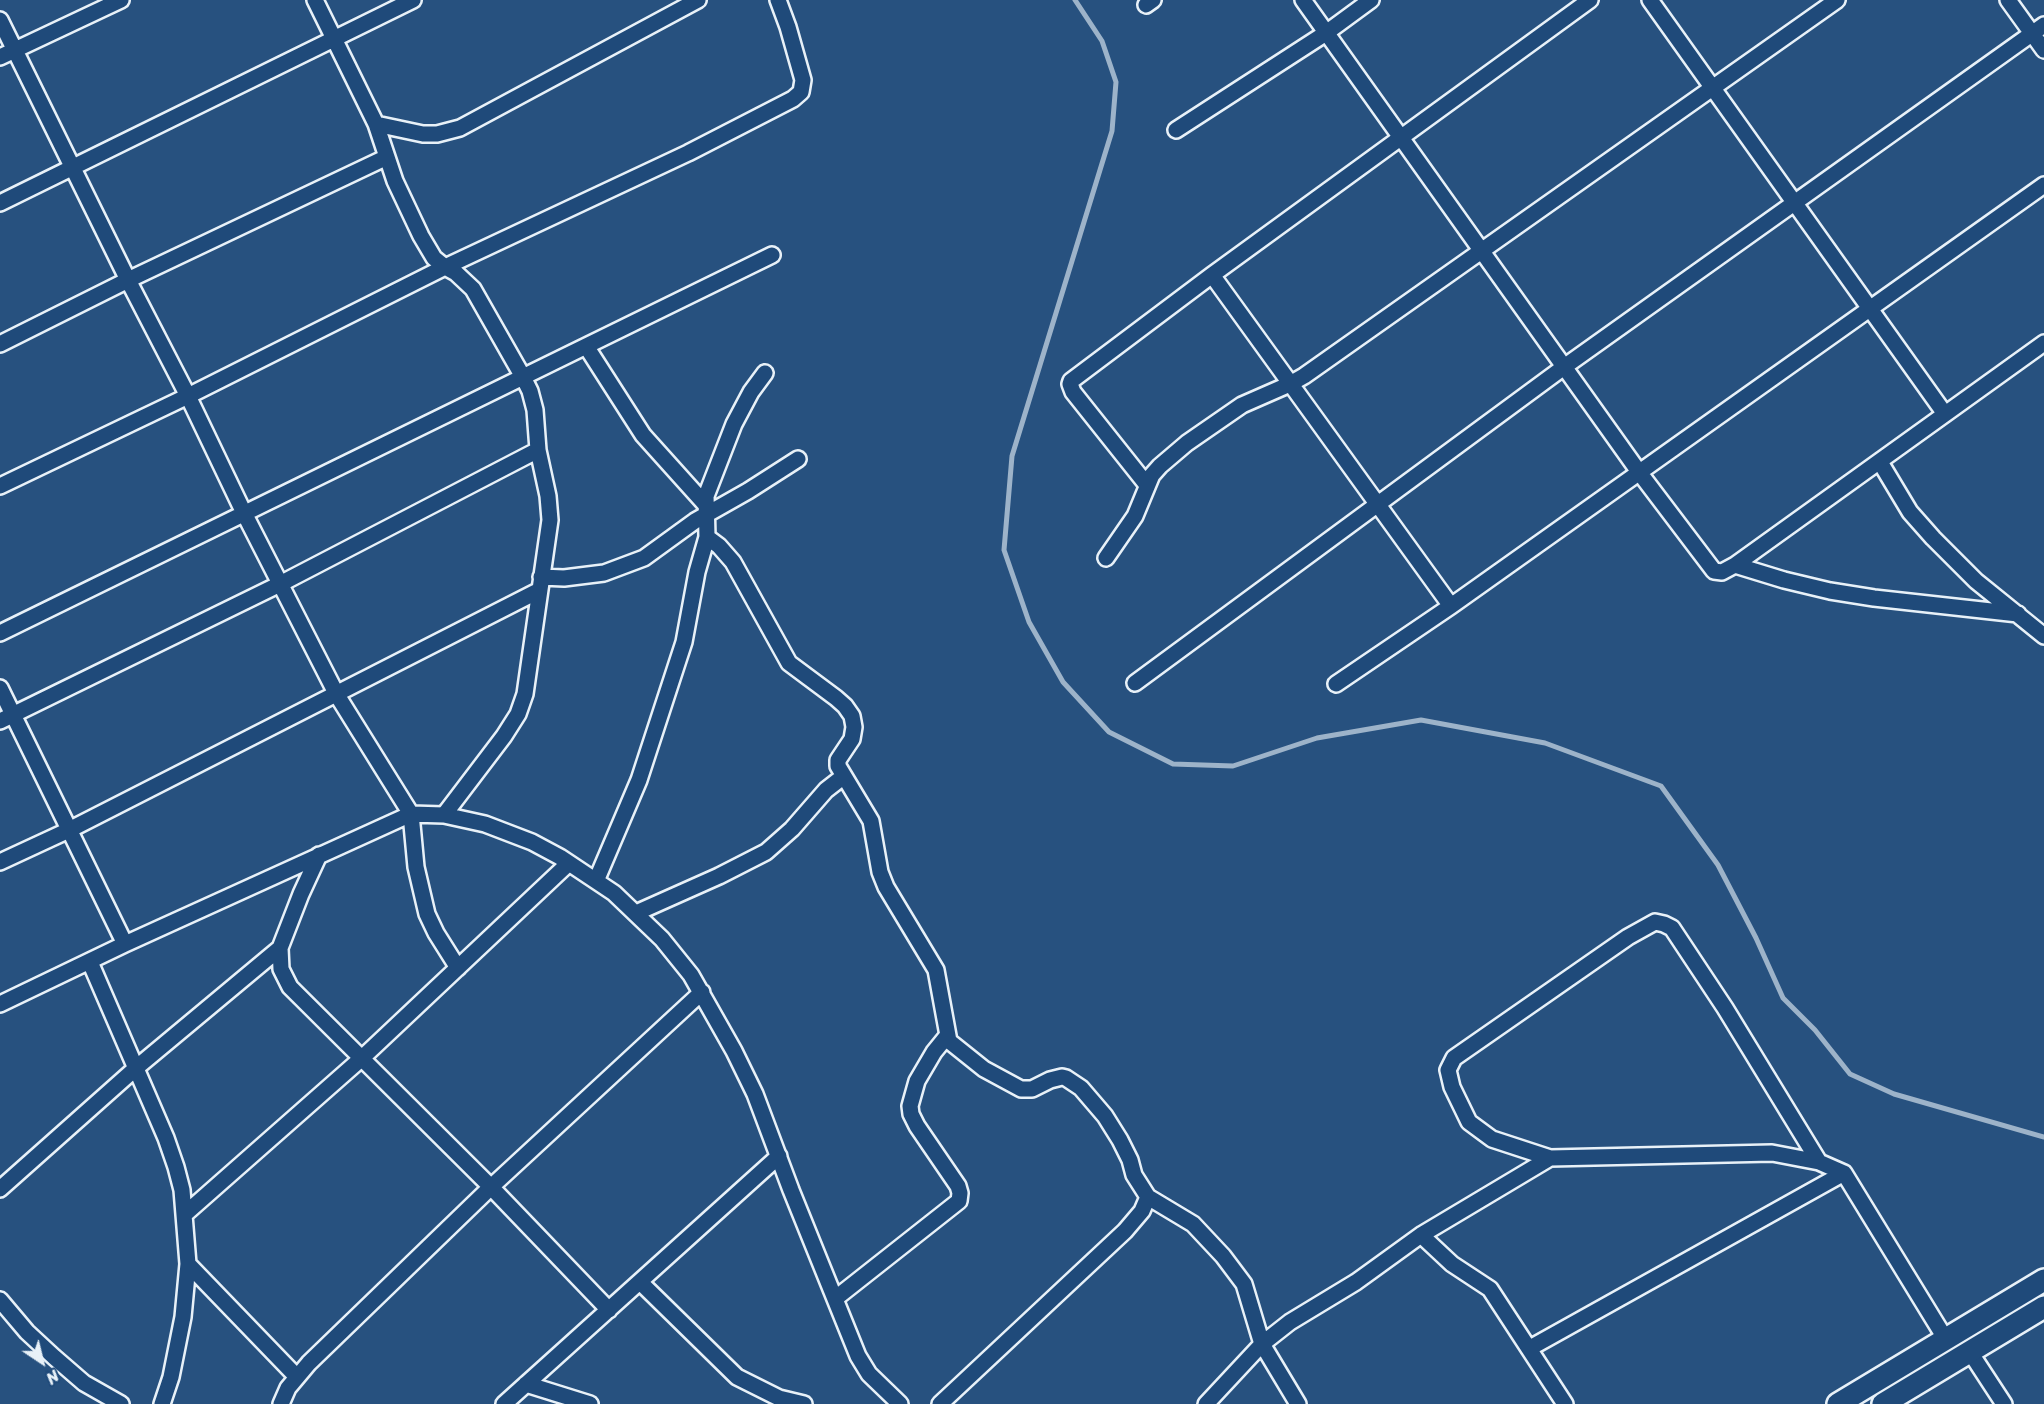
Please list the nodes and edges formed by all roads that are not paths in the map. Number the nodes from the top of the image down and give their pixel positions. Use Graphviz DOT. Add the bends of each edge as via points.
graph roads {
  1 [pos="121,0"];
  2 [pos="315,0"];
  3 [pos="414,0"];
  4 [pos="698,0"];
  5 [pos="778,0"];
  6 [pos="1303,0"];
  7 [pos="1371,0"];
  8 [pos="1590,0"];
  9 [pos="1650,0"];
  10 [pos="1837,0"];
  11 [pos="2008,0"];
  12 [pos="0,20"];
  13 [pos="2038,29"];
  14 [pos="1326,33"];
  15 [pos="335,39"];
  16 [pos="15,50"];
  17 [pos="2044,50"];
  18 [pos="0,57"];
  19 [pos="1713,88"];
  20 [pos="376,124"];
  21 [pos="1176,130"];
  22 [pos="1401,137"];
  23 [pos="387,157"];
  24 [pos="73,168"];
  25 [pos="2044,185"];
  26 [pos="0,203"];
  27 [pos="1796,203"];
  28 [pos="1482,251"];
  29 [pos="772,255"];
  30 [pos="445,267"];
  31 [pos="1212,274"];
  32 [pos="128,280"];
  33 [pos="1870,309"];
  34 [pos="2044,343"];
  35 [pos="0,344"];
  36 [pos="586,346"];
  37 [pos="1564,367"];
  38 [pos="765,372"];
  39 [pos="523,377"];
  40 [pos="1290,384"];
  41 [pos="188,396"];
  42 [pos="1945,414"];
  43 [pos="538,450"];
  44 [pos="798,459"];
  45 [pos="1880,462"];
  46 [pos="1639,472"];
  47 [pos="1147,485"];
  48 [pos="0,486"];
  49 [pos="1377,503"];
  50 [pos="705,509"];
  51 [pos="244,513"];
  52 [pos="707,537"];
  53 [pos="1106,558"];
  54 [pos="1735,565"];
  55 [pos="280,584"];
  56 [pos="540,584"];
  57 [pos="1451,606"];
  58 [pos="2018,614"];
  59 [pos="0,633"];
  60 [pos="2044,636"];
  61 [pos="1135,683"];
  62 [pos="1336,684"];
  63 [pos="0,688"];
  64 [pos="337,695"];
  65 [pos="7,718"];
  66 [pos="844,776"];
  67 [pos="411,814"];
  68 [pos="444,815"];
  69 [pos="69,830"];
  70 [pos="319,855"];
  71 [pos="0,862"];
  72 [pos="569,863"];
  73 [pos="596,881"];
  74 [pos="636,913"];
  75 [pos="124,944"];
  76 [pos="280,948"];
  77 [pos="90,962"];
  78 [pos="458,968"];
  79 [pos="702,992"];
  80 [pos="0,1004"];
  81 [pos="947,1036"];
  82 [pos="362,1058"];
  83 [pos="136,1068"];
  84 [pos="779,1156"];
  85 [pos="1550,1158"];
  86 [pos="1819,1162"];
  87 [pos="1844,1173"];
  88 [pos="491,1188"];
  89 [pos="0,1189"];
  90 [pos="1148,1197"];
  91 [pos="185,1214"];
  92 [pos="1421,1235"];
  93 [pos="188,1264"];
  94 [pos="2044,1280"];
  95 [pos="640,1282"];
  96 [pos="836,1298"];
  97 [pos="0,1300"];
  98 [pos="2044,1307"];
  99 [pos="609,1310"];
  100 [pos="1945,1338"];
  101 [pos="1262,1344"];
  102 [pos="1530,1348"];
  103 [pos="1970,1352"];
  104 [pos="297,1377"];
  105 [pos="526,1384"];
  106 [pos="121,1404"];
  107 [pos="162,1404"];
  108 [pos="281,1404"];
  109 [pos="504,1404"];
  110 [pos="590,1404"];
  111 [pos="804,1404"];
  112 [pos="900,1404"];
  113 [pos="940,1404"];
  114 [pos="1206,1404"];
  115 [pos="1298,1404"];
  116 [pos="1566,1404"];
  117 [pos="1838,1404"];
  118 [pos="1883,1404"];
  119 [pos="2004,1404"];
  1 -- 16 [label="street"];
  2 -- 15 [label="street"];
  3 -- 15 [label="street"];
  4 -- 20 [label="street" via="460,128 423,134"];
  5 -- 30 [label="street" via="803,80 797,96 688,153"];
  6 -- 14 [label="street"];
  7 -- 14 [label="street"];
  8 -- 22 [label="street"];
  9 -- 19 [label="street"];
  10 -- 19 [label="street"];
  11 -- 13 [label="street"];
  12 -- 16 [label="street"];
  13 -- 17 [label="street"];
  13 -- 27 [label="street"];
  14 -- 21 [label="street"];
  14 -- 22 [label="street"];
  15 -- 20 [label="street"];
  15 -- 24 [label="street"];
  16 -- 18 [label="street"];
  16 -- 24 [label="street"];
  19 -- 27 [label="street"];
  19 -- 28 [label="street"];
  20 -- 23 [label="street"];
  22 -- 28 [label="street"];
  22 -- 31 [label="street"];
  23 -- 30 [label="street" via="407,210 434,258"];
  23 -- 32 [label="street"];
  24 -- 26 [label="street"];
  24 -- 32 [label="street"];
  25 -- 33 [label="street"];
  27 -- 33 [label="street"];
  27 -- 37 [label="street"];
  28 -- 37 [label="street"];
  28 -- 40 [label="street"];
  29 -- 36 [label="street"];
  30 -- 39 [label="street" via="473,289"];
  30 -- 41 [label="street"];
  31 -- 40 [label="street"];
  31 -- 47 [label="street" via="1070,384"];
  32 -- 35 [label="street"];
  32 -- 41 [label="street"];
  33 -- 42 [label="street"];
  33 -- 46 [label="street"];
  34 -- 42 [label="street"];
  36 -- 39 [label="street"];
  36 -- 50 [label="street" via="643,435"];
  37 -- 46 [label="street"];
  37 -- 49 [label="street"];
  38 -- 50 [label="street" via="734,424 708,490"];
  39 -- 43 [label="street" via="534,401"];
  39 -- 51 [label="street"];
  40 -- 47 [label="street" via="1242,405 1186,442 1160,466"];
  40 -- 49 [label="street"];
  41 -- 48 [label="street"];
  41 -- 51 [label="street"];
  42 -- 45 [label="street"];
  43 -- 55 [label="street"];
  43 -- 56 [label="street" via="550,520"];
  44 -- 50 [label="street"];
  45 -- 54 [label="street"];
  45 -- 58 [label="street" via="1917,521 1976,581"];
  46 -- 54 [label="street" via="1711,568 1722,572"];
  46 -- 57 [label="street"];
  47 -- 53 [label="street" via="1135,516"];
  49 -- 57 [label="street"];
  49 -- 61 [label="street"];
  50 -- 52 [label="street"];
  50 -- 56 [label="street" via="650,555 633,563 604,573"];
  51 -- 55 [label="street"];
  51 -- 59 [label="street"];
  52 -- 66 [label="street" via="733,562 789,663 846,706 852,716 852,739 837,763"];
  52 -- 73 [label="street" via="684,642 664,707 639,780"];
  54 -- 58 [label="street" via="1830,591"];
  55 -- 64 [label="street"];
  55 -- 65 [label="street"];
  56 -- 64 [label="street"];
  56 -- 68 [label="street" via="525,694 518,714"];
  57 -- 62 [label="street"];
  58 -- 60 [label="street"];
  63 -- 65 [label="street"];
  64 -- 67 [label="street"];
  64 -- 69 [label="street"];
  65 -- 69 [label="street"];
  66 -- 74 [label="street" via="766,852"];
  66 -- 81 [label="street" via="871,821 886,887 936,970"];
  67 -- 68 [label="street"];
  67 -- 70 [label="street"];
  67 -- 78 [label="street" via="416,867 427,914"];
  68 -- 72 [label="street" via="484,824 531,842"];
  69 -- 71 [label="street"];
  69 -- 75 [label="street"];
  70 -- 75 [label="street"];
  70 -- 76 [label="street"];
  72 -- 73 [label="street"];
  72 -- 78 [label="street"];
  73 -- 74 [label="street"];
  74 -- 79 [label="street" via="662,939"];
  75 -- 77 [label="street"];
  76 -- 82 [label="street" via="281,969 290,987"];
  76 -- 83 [label="street"];
  77 -- 80 [label="street"];
  77 -- 83 [label="street"];
  78 -- 82 [label="street"];
  79 -- 84 [label="street" via="755,1094"];
  79 -- 88 [label="street"];
  81 -- 90 [label="street" via="952,1046 984,1069 1021,1089 1032,1089 1057,1077 1081,1088 1106,1116"];
  81 -- 96 [label="street" via="917,1081 910,1106 917,1126 958,1186 959,1201"];
  82 -- 88 [label="street"];
  82 -- 91 [label="street"];
  83 -- 89 [label="street"];
  83 -- 91 [label="street" via="176,1167"];
  84 -- 95 [label="street"];
  84 -- 96 [label="street"];
  85 -- 86 [label="street" via="1772,1153"];
  85 -- 86 [label="street" via="1492,1139 1469,1122 1448,1070 1454,1058 1655,922 1672,928"];
  85 -- 92 [label="street"];
  86 -- 87 [label="street"];
  87 -- 100 [label="street"];
  87 -- 102 [label="street"];
  88 -- 99 [label="street"];
  88 -- 104 [label="street"];
  90 -- 101 [label="street" via="1193,1224 1223,1256 1244,1284"];
  90 -- 113 [label="street" via="1125,1231"];
  91 -- 93 [label="street"];
  92 -- 101 [label="street"];
  92 -- 102 [label="street" via="1452,1264 1490,1289"];
  93 -- 104 [label="street"];
  93 -- 107 [label="street" via="183,1317"];
  94 -- 100 [label="street"];
  95 -- 99 [label="street"];
  95 -- 111 [label="street" via="737,1377 778,1398"];
  96 -- 112 [label="street" via="864,1367"];
  97 -- 106 [label="street" via="27,1332 77,1377"];
  98 -- 103 [label="street"];
  99 -- 105 [label="street"];
  100 -- 117 [label="street"];
  101 -- 114 [label="street"];
  101 -- 115 [label="street"];
  102 -- 116 [label="street"];
  103 -- 118 [label="street"];
  103 -- 119 [label="street"];
  104 -- 108 [label="street"];
  105 -- 109 [label="street"];
  105 -- 110 [label="street"];
}
